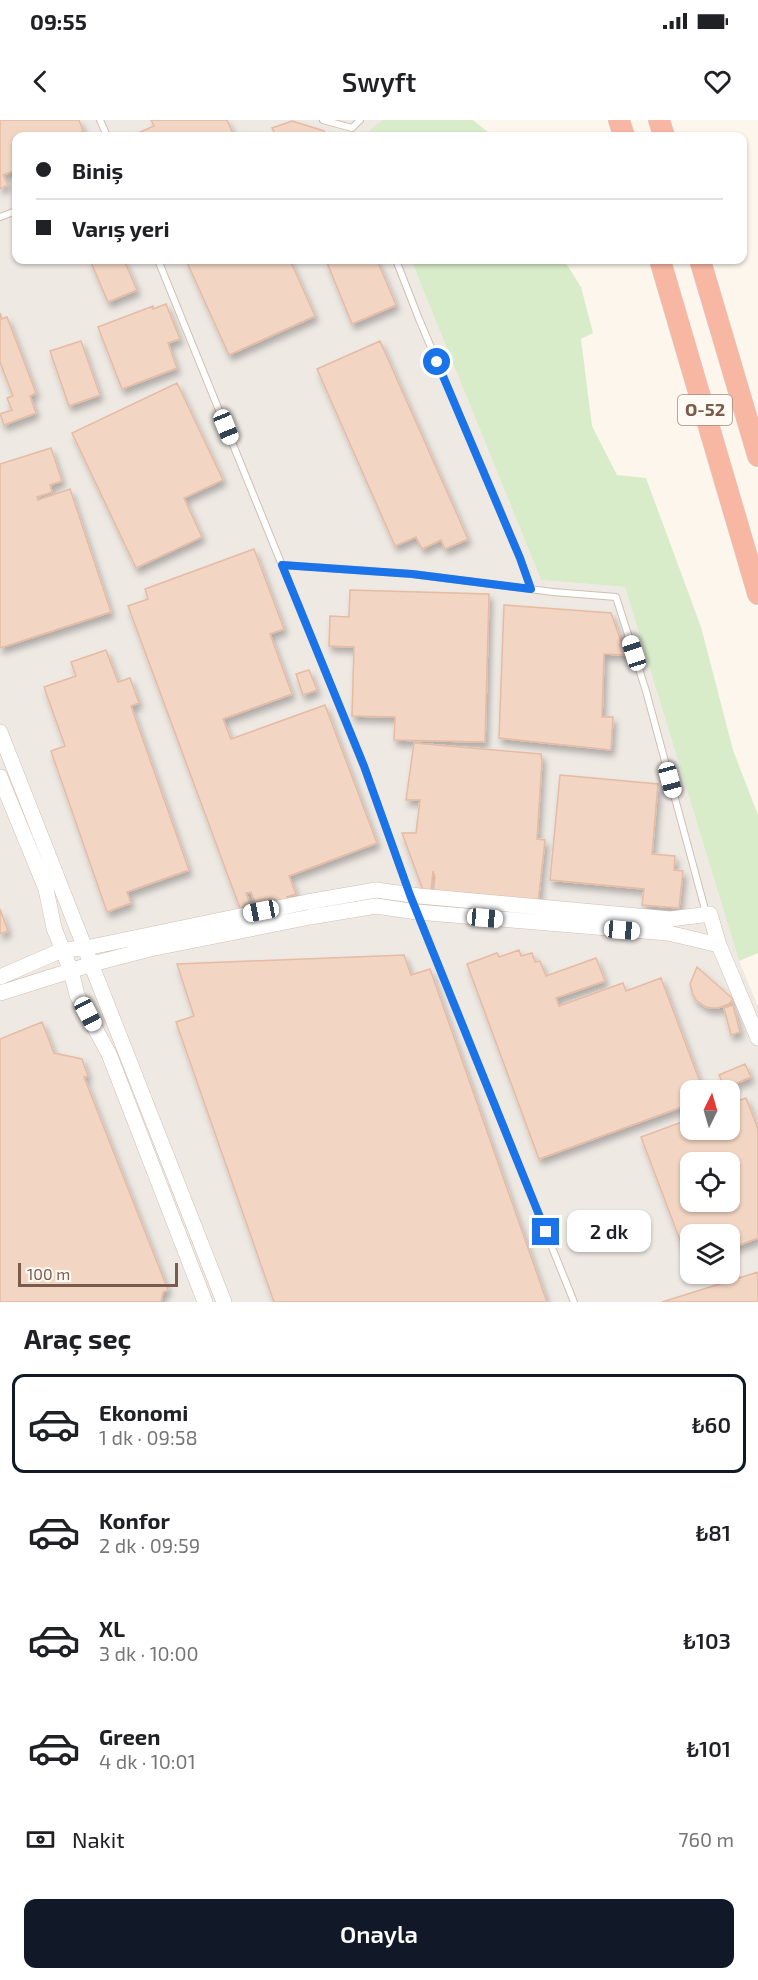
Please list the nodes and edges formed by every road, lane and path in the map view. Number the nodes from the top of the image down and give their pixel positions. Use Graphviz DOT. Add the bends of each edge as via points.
graph roads {
  1 [pos="323,120"];
  2 [pos="360,120"];
  3 [pos="352,128"];
  4 [pos="353,132"];
  5 [pos="160,264"];
  6 [pos="397,264"];
  7 [pos="661,264"];
  8 [pos="701,264"];
  9 [pos="758,456"];
  10 [pos="282,565"];
  11 [pos="531,589"];
  12 [pos="758,594"];
  13 [pos="0,732"];
  14 [pos="0,777"];
  15 [pos="410,895"];
  16 [pos="417,912"];
  17 [pos="708,914"];
  18 [pos="719,945"];
  19 [pos="86,948"];
  20 [pos="62,950"];
  21 [pos="92,964"];
  22 [pos="71,971"];
  23 [pos="0,977"];
  24 [pos="0,993"];
  25 [pos="758,1038"];
  26 [pos="205,1302"];
  27 [pos="224,1302"];
  28 [pos="574,1302"];
  1 -- 3 [label="lane"];
  2 -- 3 [label="lane"];
  3 -- 4 [label="lane"];
  5 -- 10 [label="lane"];
  6 -- 11 [label="lane"];
  7 -- 12 [label="highway, O-52"];
  8 -- 9 [label="highway, O-52"];
  10 -- 11 [label="lane" via="412,574"];
  10 -- 15 [label="lane" via="364,766"];
  11 -- 17 [label="lane" via="616,597"];
  13 -- 19 [label="street"];
  14 -- 20 [label="street" via="46,889"];
  15 -- 16 [label="lane"];
  15 -- 17 [label="street" via="670,918"];
  15 -- 19 [label="street" via="376,890"];
  16 -- 18 [label="street" via="668,933"];
  16 -- 21 [label="street" via="376,906 150,949"];
  16 -- 28 [label="lane"];
  17 -- 18 [label="street"];
  18 -- 25 [label="street"];
  19 -- 20 [label="street"];
  19 -- 21 [label="street"];
  20 -- 22 [label="street"];
  20 -- 23 [label="street"];
  21 -- 22 [label="street"];
  21 -- 27 [label="street"];
  22 -- 24 [label="street"];
  22 -- 26 [label="street" via="78,995 109,1054"];
}
